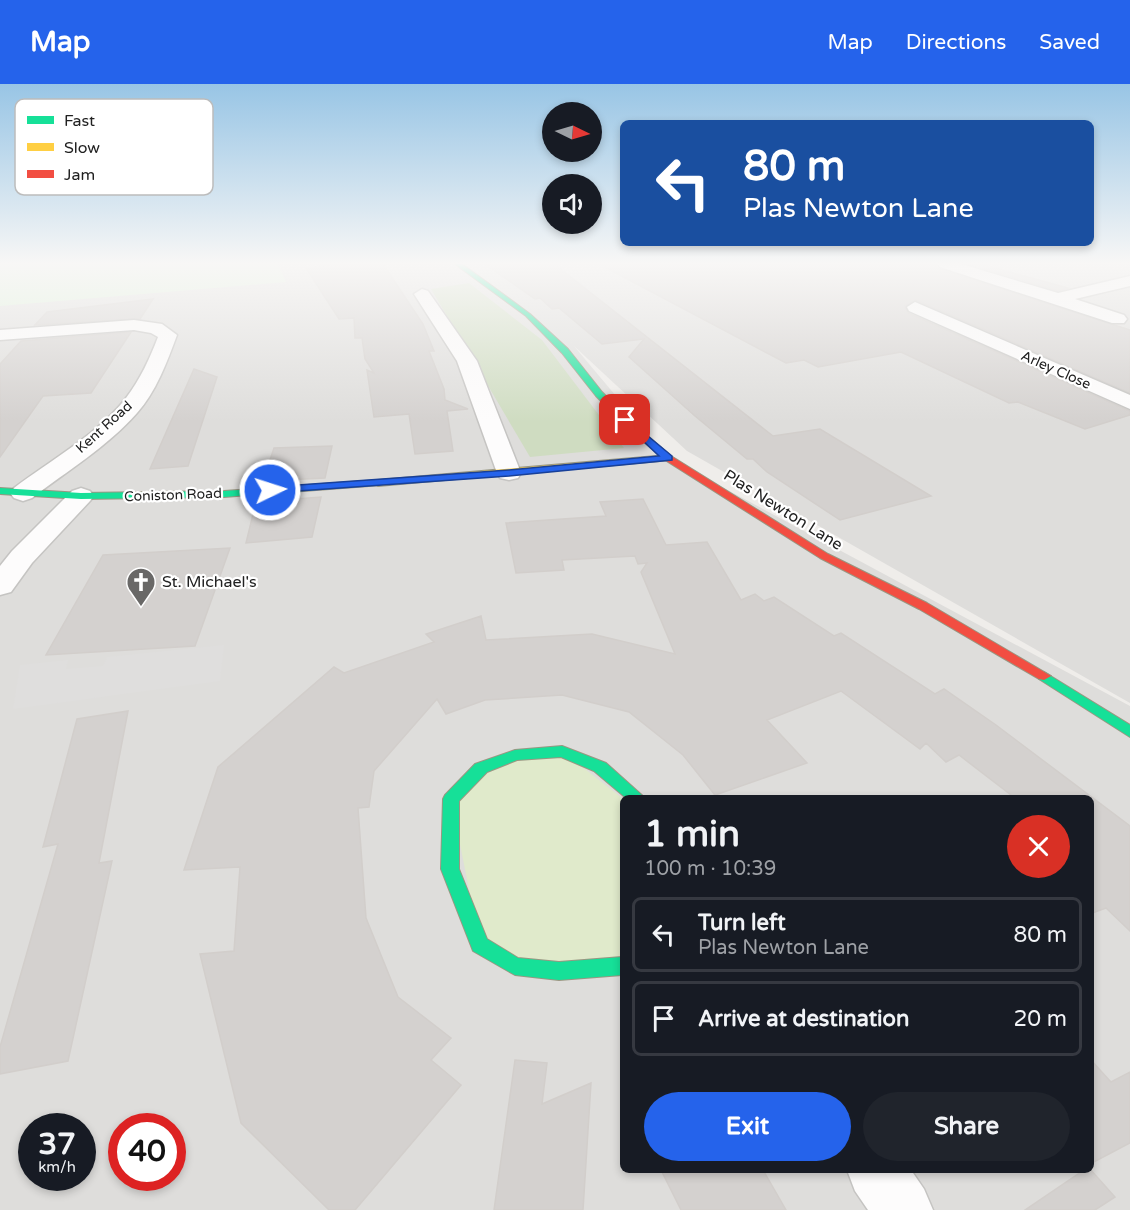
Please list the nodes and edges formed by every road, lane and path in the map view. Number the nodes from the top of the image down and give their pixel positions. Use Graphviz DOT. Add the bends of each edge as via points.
graph roads {
  1 [pos="437,317"];
  2 [pos="530,317"];
  3 [pos="936,317"];
  4 [pos="1108,317"];
  5 [pos="1118,320"];
  6 [pos="0,335"];
  7 [pos="1130,403"];
  8 [pos="668,458"];
  9 [pos="509,473"];
  10 [pos="0,492"];
  11 [pos="22,493"];
  12 [pos="81,496"];
  13 [pos="0,586"];
  14 [pos="1130,732"];
  15 [pos="633,795"];
  16 [pos="620,966"];
  17 [pos="878,1173"];
  18 [pos="903,1210"];
  1 -- 9 [label="street" via="467,361"];
  2 -- 8 [label="street, Plas Newton Lane" via="565,351 599,394"];
  3 -- 7 [label="street, Arley Close"];
  4 -- 5 [label="street"];
  6 -- 11 [label="street, Kent Road" via="134,325 168,334 130,407"];
  8 -- 9 [label="street, Coniston Road"];
  8 -- 14 [label="street, Plas Newton Lane" via="824,556 923,606 1040,673"];
  9 -- 12 [label="street, Coniston Road" via="224,494"];
  10 -- 11 [label="street, Coniston Road"];
  11 -- 12 [label="street, Coniston Road"];
  12 -- 13 [label="street" via="22,557"];
  15 -- 16 [label="street" via="600,767 562,751 515,755 481,768 450,799 450,869 480,945 515,966 559,971"];
  17 -- 18 [label="street"];
}
